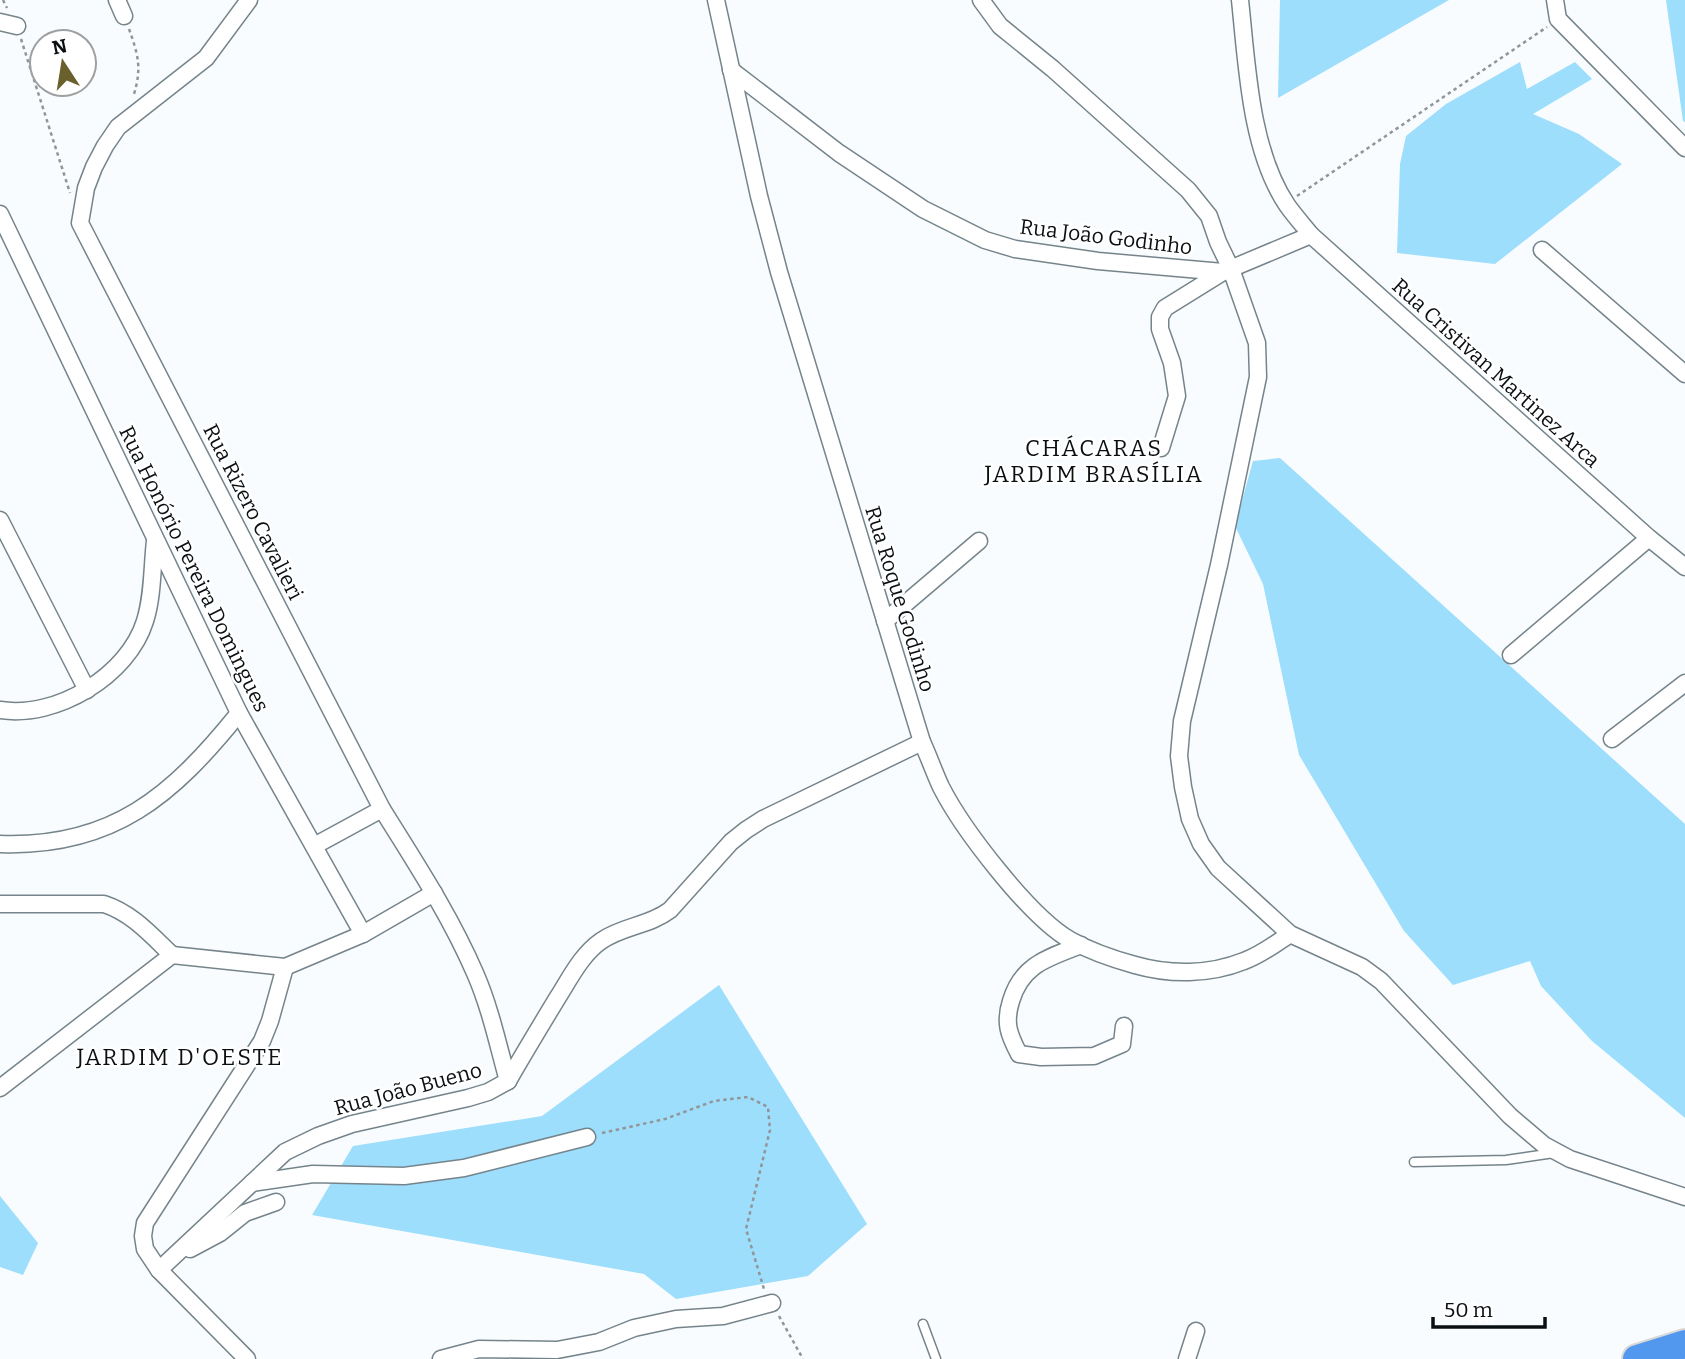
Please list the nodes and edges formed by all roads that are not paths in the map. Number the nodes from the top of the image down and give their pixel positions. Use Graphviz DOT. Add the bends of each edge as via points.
graph roads {
  1 [pos="117,0"];
  2 [pos="249,0"];
  3 [pos="716,0"];
  4 [pos="981,0"];
  5 [pos="1240,0"];
  6 [pos="1555,0"];
  7 [pos="124,16"];
  8 [pos="0,22"];
  9 [pos="17,26"];
  10 [pos="731,70"];
  11 [pos="1685,148"];
  12 [pos="0,215"];
  13 [pos="1311,235"];
  14 [pos="1542,250"];
  15 [pos="1227,271"];
  16 [pos="1685,374"];
  17 [pos="1161,448"];
  18 [pos="0,520"];
  19 [pos="1650,538"];
  20 [pos="155,539"];
  21 [pos="979,541"];
  22 [pos="1685,567"];
  23 [pos="885,621"];
  24 [pos="1511,656"];
  25 [pos="1685,682"];
  26 [pos="87,690"];
  27 [pos="0,710"];
  28 [pos="239,713"];
  29 [pos="1612,739"];
  30 [pos="922,743"];
  31 [pos="382,808"];
  32 [pos="0,844"];
  33 [pos="313,846"];
  34 [pos="434,893"];
  35 [pos="0,904"];
  36 [pos="363,934"];
  37 [pos="1290,934"];
  38 [pos="1081,945"];
  39 [pos="172,955"];
  40 [pos="285,967"];
  41 [pos="1125,1026"];
  42 [pos="508,1081"];
  43 [pos="0,1088"];
  44 [pos="587,1137"];
  45 [pos="1557,1153"];
  46 [pos="1414,1162"];
  47 [pos="251,1184"];
  48 [pos="1685,1197"];
  49 [pos="276,1202"];
  50 [pos="171,1259"];
  51 [pos="159,1270"];
  52 [pos="772,1303"];
  53 [pos="923,1324"];
  54 [pos="1196,1331"];
  55 [pos="1685,1344"];
  56 [pos="247,1359"];
  57 [pos="441,1359"];
  58 [pos="936,1359"];
  59 [pos="1187,1359"];
  60 [pos="1637,1359"];
  1 -- 7 [label="street"];
  2 -- 31 [label="street, Rua Rizero Cavalieri" via="206,58 118,127 94,167 80,222"];
  3 -- 10 [label="street, Rua Roque Godinho"];
  4 -- 15 [label="street" via="1000,26 1188,190 1209,216"];
  5 -- 13 [label="street, Rua Cristivan Martinez Arca" via="1264,158 1286,204"];
  6 -- 11 [label="street" via="1558,19"];
  8 -- 9 [label="street"];
  10 -- 15 [label="street, Rua João Godinho" via="839,153 923,209 985,240 1048,255"];
  10 -- 23 [label="street, Rua Roque Godinho" via="779,272"];
  12 -- 20 [label="street, Rua Honório Pereira Domingues"];
  13 -- 15 [label="street, Rua João Godinho"];
  13 -- 19 [label="street, Rua Cristivan Martinez Arca"];
  14 -- 16 [label="street"];
  15 -- 17 [label="street" via="1166,308 1160,317 1177,396"];
  15 -- 37 [label="street" via="1257,343 1258,377 1185,709 1179,756 1182,787 1201,844 1218,868"];
  18 -- 26 [label="street"];
  19 -- 22 [label="street, Rua Cristivan Martinez Arca"];
  19 -- 24 [label="street"];
  20 -- 26 [label="street" via="149,603 139,635 121,660"];
  20 -- 28 [label="street, Rua Honório Pereira Domingues"];
  21 -- 23 [label="street"];
  23 -- 30 [label="street, Rua Roque Godinho"];
  25 -- 29 [label="street"];
  26 -- 27 [label="street" via="36,711"];
  28 -- 32 [label="street" via="193,768 124,819 83,836"];
  28 -- 33 [label="street, Rua Honório Pereira Domingues"];
  30 -- 38 [label="street, Rua Roque Godinho" via="940,786 971,834 1027,901"];
  30 -- 42 [label="street" via="763,819 731,842 670,910 601,940 572,975"];
  31 -- 33 [label="street"];
  31 -- 34 [label="street, Rua Rizero Cavalieri"];
  33 -- 36 [label="street, Rua Honório Pereira Domingues"];
  34 -- 36 [label="street"];
  34 -- 42 [label="street, Rua Rizero Cavalieri" via="475,974"];
  35 -- 39 [label="street" via="104,904 132,917"];
  36 -- 40 [label="street"];
  37 -- 38 [label="street, Rua Roque Godinho" via="1258,956 1200,972 1149,970"];
  37 -- 45 [label="street" via="1362,967 1381,981 1528,1134"];
  38 -- 41 [label="street" via="1034,967 1016,983 1008,1011 1008,1034 1019,1054 1094,1056 1122,1044"];
  39 -- 40 [label="street"];
  39 -- 43 [label="street"];
  40 -- 51 [label="street" via="262,1041 145,1223 145,1249"];
  42 -- 47 [label="street, Rua João Bueno" via="468,1098 318,1136 285,1152"];
  44 -- 47 [label="street" via="452,1170 404,1176 313,1174"];
  45 -- 46 [label="lane" via="1506,1160"];
  45 -- 48 [label="street"];
  47 -- 50 [label="street, Rua João Bueno"];
  49 -- 50 [label="street" via="245,1213 220,1233"];
  50 -- 51 [label="street, Rua João Bueno"];
  51 -- 56 [label="street"];
  52 -- 57 [label="street" via="723,1315 666,1321 557,1350 479,1349"];
  53 -- 58 [label="lane"];
  54 -- 59 [label="street"];
  55 -- 60 [label="highway"];
}
